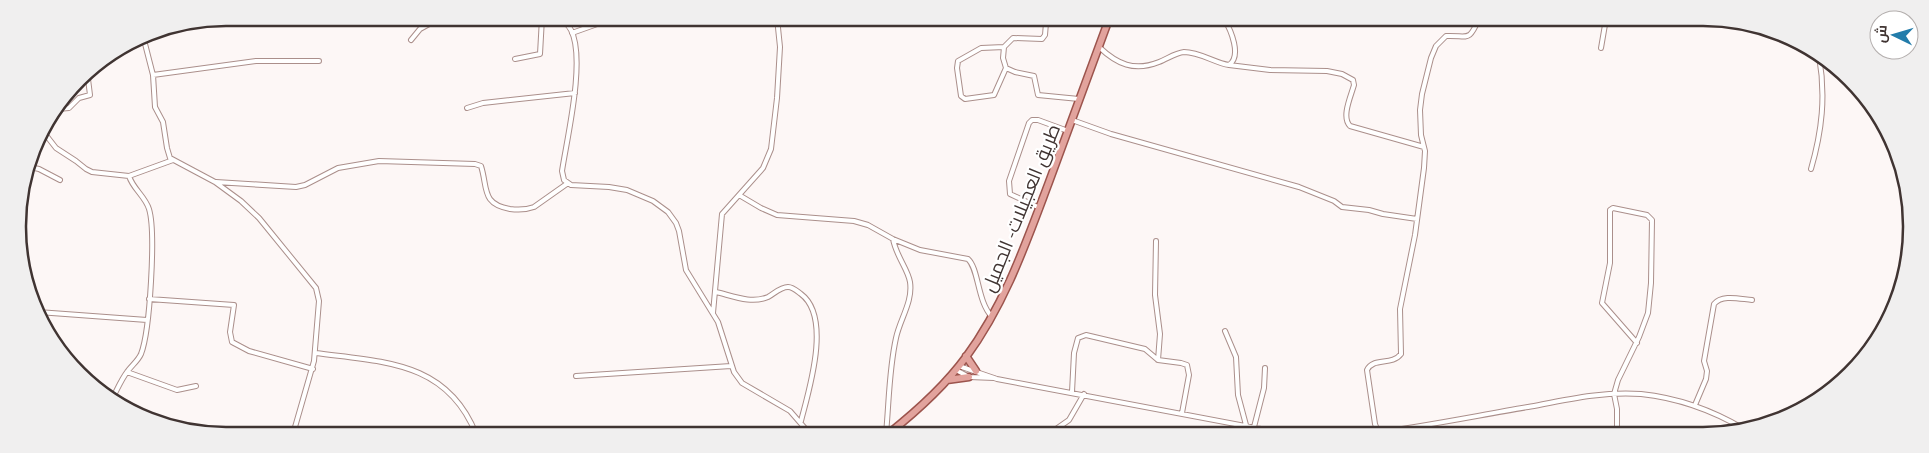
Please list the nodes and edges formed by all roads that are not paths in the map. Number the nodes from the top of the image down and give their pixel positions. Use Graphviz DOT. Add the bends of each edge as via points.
graph roads {
  1 [pos="425,26"];
  2 [pos="542,26"];
  3 [pos="568,26"];
  4 [pos="592,26"];
  5 [pos="778,26"];
  6 [pos="1045,26"];
  7 [pos="1107,26"];
  8 [pos="1227,26"];
  9 [pos="1475,26"];
  10 [pos="1605,26"];
  11 [pos="572,33"];
  12 [pos="411,40"];
  13 [pos="145,44"];
  14 [pos="1004,47"];
  15 [pos="1099,47"];
  16 [pos="1601,48"];
  17 [pos="515,59"];
  18 [pos="319,61"];
  19 [pos="1229,65"];
  20 [pos="1820,65"];
  21 [pos="1006,68"];
  22 [pos="153,74"];
  23 [pos="88,82"];
  24 [pos="575,93"];
  25 [pos="1080,100"];
  26 [pos="65,108"];
  27 [pos="467,108"];
  28 [pos="1072,120"];
  29 [pos="1068,131"];
  30 [pos="47,137"];
  31 [pos="1424,147"];
  32 [pos="173,160"];
  33 [pos="35,168"];
  34 [pos="1811,169"];
  35 [pos="129,176"];
  36 [pos="60,180"];
  37 [pos="215,182"];
  38 [pos="568,183"];
  39 [pos="739,195"];
  40 [pos="1040,208"];
  41 [pos="1417,219"];
  42 [pos="893,240"];
  43 [pos="1156,240"];
  44 [pos="716,292"];
  45 [pos="149,299"];
  46 [pos="1752,300"];
  47 [pos="46,313"];
  48 [pos="713,313"];
  49 [pos="992,318"];
  50 [pos="147,320"];
  51 [pos="1225,331"];
  52 [pos="1637,342"];
  53 [pos="316,353"];
  54 [pos="966,356"];
  55 [pos="1158,360"];
  56 [pos="731,366"];
  57 [pos="957,368"];
  58 [pos="1265,368"];
  59 [pos="313,369"];
  60 [pos="976,371"];
  61 [pos="126,372"];
  62 [pos="576,376"];
  63 [pos="969,378"];
  64 [pos="998,378"];
  65 [pos="947,380"];
  66 [pos="196,386"];
  67 [pos="1072,392"];
  68 [pos="115,393"];
  69 [pos="1084,394"];
  70 [pos="1614,394"];
  71 [pos="1695,405"];
  72 [pos="1182,413"];
  73 [pos="801,421"];
  74 [pos="1734,424"];
  75 [pos="1246,425"];
  76 [pos="295,427"];
  77 [pos="473,427"];
  78 [pos="805,427"];
  79 [pos="888,427"];
  80 [pos="896,427"];
  81 [pos="1058,427"];
  82 [pos="1254,427"];
  83 [pos="1376,427"];
  84 [pos="1413,427"];
  85 [pos="1617,427"];
  1 -- 12 [label="street"];
  2 -- 17 [label="street" via="540,54"];
  3 -- 11 [label="street"];
  4 -- 11 [label="street"];
  5 -- 39 [label="street" via="777,98 770,149 763,168"];
  6 -- 14 [label="street" via="1042,38 1016,36"];
  7 -- 15 [label="main road, طريق العجيلات- الجميل"];
  8 -- 19 [label="street" via="1236,55"];
  9 -- 31 [label="street" via="1470,36 1446,36 1436,46 1421,102 1420,125"];
  10 -- 16 [label="street"];
  11 -- 24 [label="street"];
  13 -- 22 [label="street"];
  14 -- 21 [label="street"];
  14 -- 21 [label="street" via="981,48 958,61 961,96 965,99 994,94"];
  15 -- 19 [label="street" via="1112,59 1127,66 1147,66 1182,52"];
  15 -- 25 [label="main road, طريق العجيلات- الجميل"];
  18 -- 22 [label="street" via="256,61"];
  19 -- 31 [label="street" via="1342,74 1353,80 1354,85 1346,116 1350,126"];
  20 -- 34 [label="street" via="1824,96"];
  21 -- 25 [label="street" via="1034,76 1039,96"];
  22 -- 32 [label="street" via="155,107 163,122 168,155"];
  23 -- 26 [label="street" via="90,95 79,98"];
  24 -- 27 [label="street" via="483,103"];
  24 -- 38 [label="street" via="562,171"];
  25 -- 28 [label="main road, طريق العجيلات- الجميل"];
  28 -- 29 [label="main road, طريق العجيلات- الجميل"];
  28 -- 41 [label="street" via="1298,187 1342,207"];
  29 -- 40 [label="main road, طريق العجيلات- الجميل"];
  29 -- 40 [label="street" via="1038,120 1029,123 1009,181 1009,191 1012,196"];
  30 -- 35 [label="street" via="56,148 86,169"];
  31 -- 41 [label="street"];
  32 -- 35 [label="street"];
  32 -- 37 [label="street"];
  33 -- 36 [label="street"];
  35 -- 45 [label="street" via="151,217"];
  37 -- 38 [label="street" via="296,187 338,168 379,160 475,164 481,166 487,196 492,203 517,210 534,207"];
  37 -- 53 [label="street" via="241,200 259,218 316,288 319,301"];
  38 -- 48 [label="street" via="627,190 663,207 676,223 689,278"];
  39 -- 42 [label="street" via="777,215 854,221 868,225"];
  39 -- 44 [label="street" via="722,214"];
  40 -- 49 [label="main road, طريق العجيلات- الجميل"];
  41 -- 83 [label="street" via="1400,309 1401,354 1397,359 1373,363 1367,370"];
  42 -- 49 [label="street" via="920,250 968,259 973,266 982,302"];
  42 -- 79 [label="street" via="897,256 910,280 910,294 895,340"];
  43 -- 55 [label="street"];
  44 -- 48 [label="street"];
  44 -- 73 [label="street" via="755,300 789,287 807,299 814,319 816,355"];
  45 -- 50 [label="street"];
  45 -- 59 [label="street" via="234,305 230,332 232,342 249,351"];
  46 -- 71 [label="street" via="1723,298 1714,304 1704,361 1707,375"];
  47 -- 50 [label="street"];
  48 -- 56 [label="street"];
  49 -- 54 [label="main road, طريق العجيلات- الجميل"];
  50 -- 61 [label="street" via="140,355"];
  51 -- 75 [label="street" via="1236,357 1238,394"];
  52 -- 52 [label="street" via="1602,303 1610,263 1610,210 1613,208 1647,215 1652,220 1650,301"];
  52 -- 70 [label="street"];
  53 -- 59 [label="street"];
  53 -- 77 [label="street" via="367,359 416,370 444,387 458,401"];
  54 -- 57 [label="main road, طريق العجيلات- الجميل"];
  54 -- 60 [label="main road"];
  55 -- 67 [label="street" via="1141,348 1080,336 1074,347"];
  55 -- 72 [label="street" via="1181,363 1189,368"];
  56 -- 62 [label="street"];
  56 -- 73 [label="street" via="742,383 780,404"];
  57 -- 60 [label="street"];
  57 -- 63 [label="street"];
  57 -- 65 [label="main road, طريق العجيلات- الجميل"];
  58 -- 82 [label="street" via="1264,388"];
  59 -- 76 [label="street"];
  60 -- 64 [label="street"];
  61 -- 66 [label="street" via="177,390"];
  61 -- 68 [label="street"];
  63 -- 64 [label="street"];
  63 -- 65 [label="main road"];
  64 -- 67 [label="street"];
  65 -- 80 [label="main road, طريق العجيلات- الجميل"];
  67 -- 69 [label="street"];
  69 -- 72 [label="street"];
  69 -- 81 [label="street" via="1069,420"];
  70 -- 71 [label="street" via="1655,396"];
  70 -- 84 [label="street"];
  70 -- 85 [label="street"];
  71 -- 74 [label="street"];
  72 -- 75 [label="street"];
  73 -- 78 [label="street"];
  75 -- 82 [label="street"];
}
